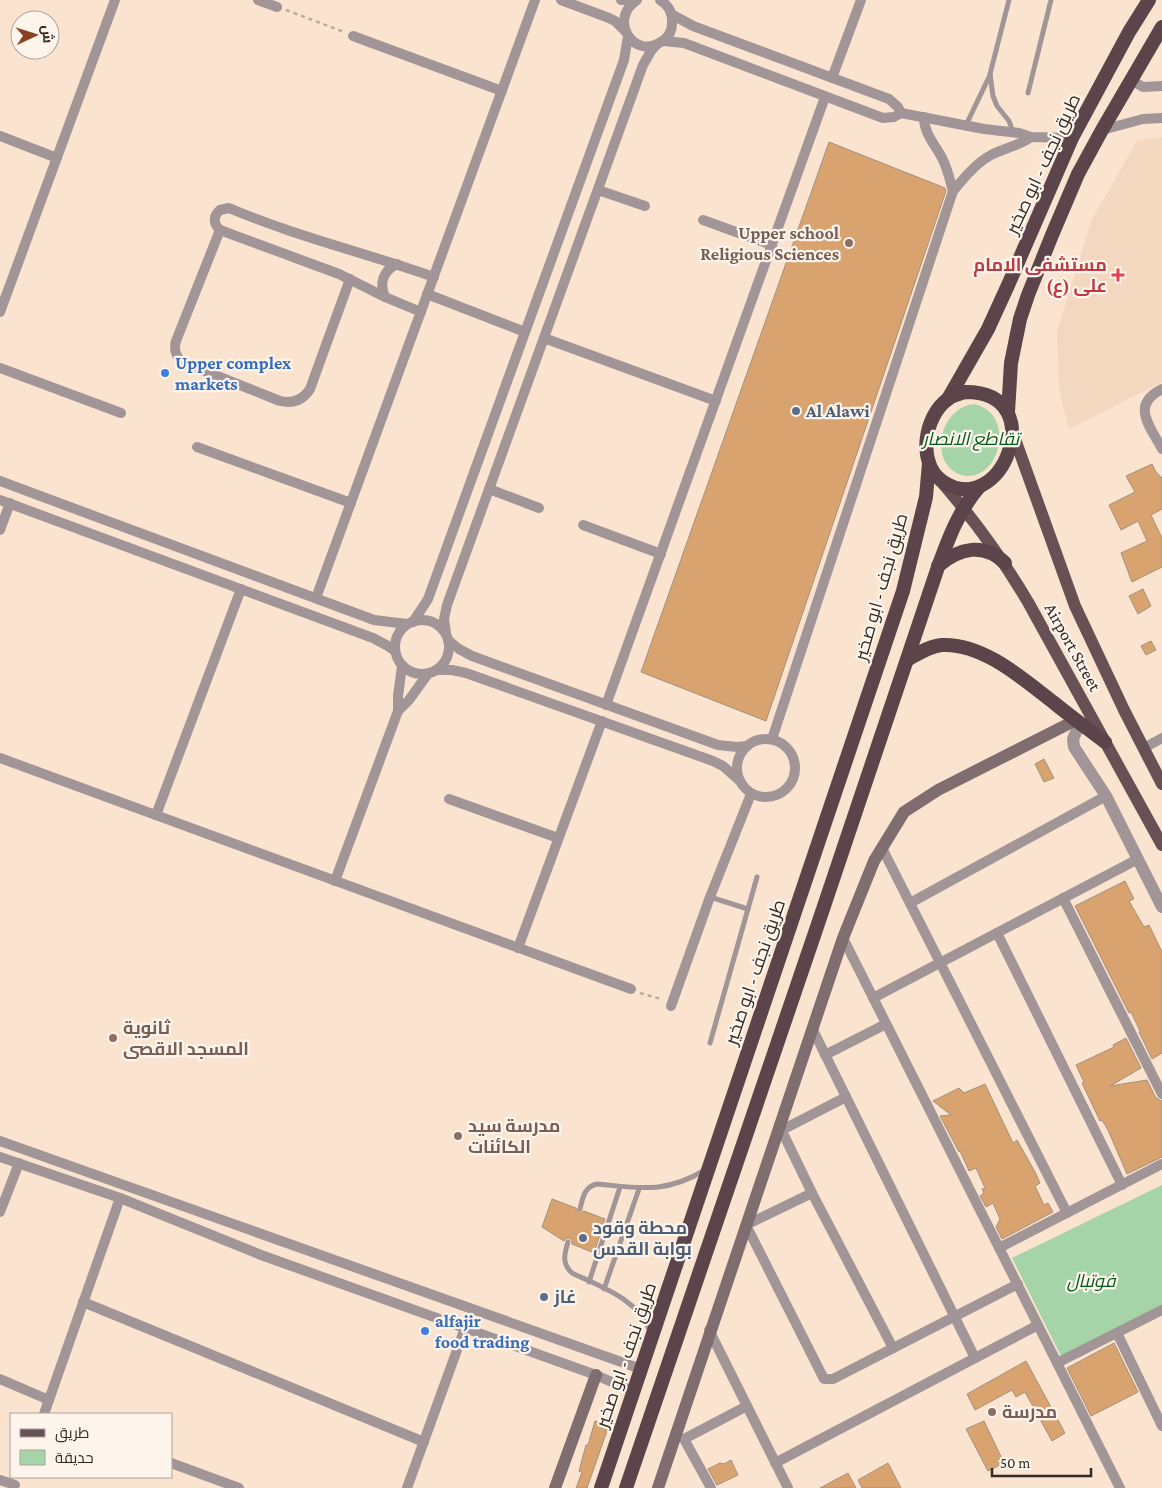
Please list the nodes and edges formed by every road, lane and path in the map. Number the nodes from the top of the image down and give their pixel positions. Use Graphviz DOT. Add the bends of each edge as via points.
graph roads {
  1 [pos="115,0"];
  2 [pos="258,0"];
  3 [pos="535,0"];
  4 [pos="560,0"];
  5 [pos="621,0"];
  6 [pos="636,0"];
  7 [pos="660,0"];
  8 [pos="862,0"];
  9 [pos="1009,0"];
  10 [pos="1051,0"];
  11 [pos="1149,0"];
  12 [pos="278,7"];
  13 [pos="670,8"];
  14 [pos="1162,26"];
  15 [pos="626,33"];
  16 [pos="353,36"];
  17 [pos="660,43"];
  18 [pos="990,74"];
  19 [pos="832,78"];
  20 [pos="1131,80"];
  21 [pos="1162,86"];
  22 [pos="502,91"];
  23 [pos="1028,93"];
  24 [pos="825,96"];
  25 [pos="901,113"];
  26 [pos="924,117"];
  27 [pos="1162,118"];
  28 [pos="966,125"];
  29 [pos="1102,130"];
  30 [pos="1013,132"];
  31 [pos="0,136"];
  32 [pos="1031,137"];
  33 [pos="1072,138"];
  34 [pos="57,158"];
  35 [pos="598,190"];
  36 [pos="953,191"];
  37 [pos="645,206"];
  38 [pos="702,220"];
  39 [pos="220,230"];
  40 [pos="772,245"];
  41 [pos="397,264"];
  42 [pos="434,277"];
  43 [pos="350,279"];
  44 [pos="428,294"];
  45 [pos="385,297"];
  46 [pos="0,312"];
  47 [pos="421,312"];
  48 [pos="525,332"];
  49 [pos="544,338"];
  50 [pos="0,368"];
  51 [pos="1162,389"];
  52 [pos="948,399"];
  53 [pos="716,401"];
  54 [pos="1008,412"];
  55 [pos="121,413"];
  56 [pos="1011,428"];
  57 [pos="197,447"];
  58 [pos="1162,449"];
  59 [pos="929,463"];
  60 [pos="936,476"];
  61 [pos="0,481"];
  62 [pos="980,486"];
  63 [pos="489,489"];
  64 [pos="5,502"];
  65 [pos="351,503"];
  66 [pos="964,507"];
  67 [pos="539,508"];
  68 [pos="583,525"];
  69 [pos="0,530"];
  70 [pos="661,554"];
  71 [pos="1005,563"];
  72 [pos="938,567"];
  73 [pos="241,589"];
  74 [pos="316,598"];
  75 [pos="410,623"];
  76 [pos="447,636"];
  77 [pos="395,652"];
  78 [pos="907,660"];
  79 [pos="402,666"];
  80 [pos="438,670"];
  81 [pos="427,675"];
  82 [pos="606,705"];
  83 [pos="398,711"];
  84 [pos="602,722"];
  85 [pos="1078,722"];
  86 [pos="1162,738"];
  87 [pos="772,739"];
  88 [pos="1105,742"];
  89 [pos="747,746"];
  90 [pos="1144,748"];
  91 [pos="0,758"];
  92 [pos="740,781"];
  93 [pos="1162,784"];
  94 [pos="751,794"];
  95 [pos="1106,796"];
  96 [pos="449,799"];
  97 [pos="156,815"];
  98 [pos="558,838"];
  99 [pos="1162,845"];
  100 [pos="882,848"];
  101 [pos="1138,859"];
  102 [pos="757,877"];
  103 [pos="335,881"];
  104 [pos="710,897"];
  105 [pos="1063,898"];
  106 [pos="910,903"];
  107 [pos="1162,907"];
  108 [pos="748,910"];
  109 [pos="996,933"];
  110 [pos="843,938"];
  111 [pos="518,948"];
  112 [pos="940,963"];
  113 [pos="631,990"];
  114 [pos="873,998"];
  115 [pos="672,1005"];
  116 [pos="886,1024"];
  117 [pos="812,1028"];
  118 [pos="710,1043"];
  119 [pos="825,1055"];
  120 [pos="1162,1094"];
  121 [pos="846,1098"];
  122 [pos="781,1127"];
  123 [pos="0,1141"];
  124 [pos="0,1157"];
  125 [pos="18,1163"];
  126 [pos="1162,1164"];
  127 [pos="709,1167"];
  128 [pos="1122,1185"];
  129 [pos="620,1186"];
  130 [pos="639,1189"];
  131 [pos="812,1193"];
  132 [pos="120,1198"];
  133 [pos="580,1209"];
  134 [pos="0,1212"];
  135 [pos="1067,1213"];
  136 [pos="746,1225"];
  137 [pos="267,1236"];
  138 [pos="568,1242"];
  139 [pos="999,1248"];
  140 [pos="261,1255"];
  141 [pos="589,1282"];
  142 [pos="1018,1284"];
  143 [pos="604,1289"];
  144 [pos="83,1302"];
  145 [pos="1162,1310"];
  146 [pos="954,1317"];
  147 [pos="1038,1325"];
  148 [pos="465,1328"];
  149 [pos="710,1330"];
  150 [pos="1117,1333"];
  151 [pos="652,1336"];
  152 [pos="893,1348"];
  153 [pos="975,1358"];
  154 [pos="1057,1363"];
  155 [pos="641,1369"];
  156 [pos="596,1375"];
  157 [pos="0,1379"];
  158 [pos="634,1392"];
  159 [pos="49,1400"];
  160 [pos="747,1406"];
  161 [pos="44,1413"];
  162 [pos="1162,1426"];
  163 [pos="681,1434"];
  164 [pos="424,1442"];
  165 [pos="172,1462"];
  166 [pos="775,1463"];
  167 [pos="0,1480"];
  168 [pos="16,1483"];
  169 [pos="239,1488"];
  170 [pos="407,1488"];
  171 [pos="555,1488"];
  172 [pos="601,1488"];
  173 [pos="626,1488"];
  174 [pos="658,1488"];
  175 [pos="711,1488"];
  176 [pos="788,1488"];
  177 [pos="1120,1488"];
  1 -- 34 [label="street"];
  2 -- 12 [label="street"];
  3 -- 22 [label="street"];
  4 -- 15 [label="street" via="608,18"];
  5 -- 6 [label="street"];
  6 -- 15 [label="street" via="625,13"];
  7 -- 13 [label="street"];
  8 -- 19 [label="street"];
  9 -- 18 [label="lane"];
  10 -- 23 [label="lane"];
  11 -- 33 [label="highway, طريق نجف - ابو صخير"];
  12 -- 16 [label="path"];
  13 -- 17 [label="street" via="671,32"];
  13 -- 19 [label="street" via="693,26"];
  14 -- 20 [label="highway, طريق نجف - ابو صخير"];
  15 -- 17 [label="street" via="637,44 650,46"];
  15 -- 48 [label="street" via="624,60"];
  16 -- 22 [label="street"];
  17 -- 24 [label="street" via="684,43"];
  17 -- 35 [label="street" via="646,58"];
  18 -- 28 [label="lane"];
  18 -- 30 [label="lane" via="993,96"];
  19 -- 25 [label="street" via="889,99"];
  20 -- 21 [label="street" via="1144,87"];
  20 -- 29 [label="highway, طريق نجف - ابو صخير"];
  22 -- 42 [label="street"];
  24 -- 25 [label="street" via="883,118"];
  24 -- 40 [label="street"];
  25 -- 26 [label="street"];
  26 -- 28 [label="street"];
  26 -- 36 [label="street" via="927,134 943,160"];
  27 -- 29 [label="street" via="1143,119"];
  28 -- 30 [label="street"];
  29 -- 54 [label="highway, طريق نجف - ابو صخير" via="1078,174 1028,295 1011,363"];
  30 -- 32 [label="street"];
  31 -- 34 [label="street"];
  32 -- 33 [label="street"];
  32 -- 36 [label="street" via="990,155"];
  33 -- 52 [label="highway, طريق نجف - ابو صخير" via="988,329"];
  34 -- 46 [label="street"];
  35 -- 37 [label="street"];
  35 -- 49 [label="street"];
  36 -- 87 [label="street"];
  38 -- 40 [label="street"];
  39 -- 41 [label="street" via="214,218 220,210 229,208"];
  39 -- 43 [label="street"];
  39 -- 43 [label="street" via="176,340 176,355 187,364 280,401 297,401 310,389"];
  40 -- 53 [label="street"];
  41 -- 42 [label="street"];
  41 -- 45 [label="street" via="384,276 382,287"];
  42 -- 44 [label="street"];
  43 -- 45 [label="street"];
  44 -- 47 [label="street"];
  44 -- 48 [label="street"];
  45 -- 47 [label="street"];
  47 -- 65 [label="street"];
  48 -- 75 [label="street" via="428,599"];
  49 -- 53 [label="street"];
  49 -- 63 [label="street"];
  50 -- 55 [label="street"];
  51 -- 58 [label="street" via="1149,397 1144,408"];
  52 -- 54 [label="highway" via="965,392 978,392 995,398"];
  52 -- 59 [label="highway" via="937,412 928,432"];
  53 -- 70 [label="street"];
  54 -- 56 [label="highway"];
  56 -- 62 [label="highway" via="1011,446 1004,464 998,473"];
  56 -- 90 [label="main road, Airport Street" via="1075,606"];
  57 -- 65 [label="street"];
  59 -- 60 [label="highway"];
  59 -- 127 [label="highway, طريق نجف - ابو صخير" via="926,498 903,591"];
  60 -- 62 [label="highway" via="959,489"];
  60 -- 66 [label="main road, Airport Street"];
  61 -- 74 [label="street"];
  62 -- 66 [label="highway"];
  63 -- 67 [label="street"];
  63 -- 76 [label="street" via="447,605 444,619"];
  64 -- 69 [label="street"];
  64 -- 73 [label="street"];
  65 -- 74 [label="street"];
  66 -- 71 [label="main road, Airport Street"];
  66 -- 72 [label="highway" via="953,526"];
  68 -- 70 [label="street"];
  70 -- 82 [label="street"];
  71 -- 72 [label="highway" via="997,555 975,550 956,554"];
  71 -- 88 [label="main road, Airport Street"];
  72 -- 78 [label="highway"];
  73 -- 77 [label="street" via="373,638"];
  73 -- 97 [label="street"];
  74 -- 75 [label="street" via="374,620"];
  75 -- 76 [label="street" via="427,620 435,623"];
  75 -- 77 [label="street" via="397,636"];
  76 -- 80 [label="street" via="448,655"];
  76 -- 82 [label="street" via="459,649 472,656"];
  77 -- 79 [label="street"];
  78 -- 85 [label="highway" via="940,645 961,647 1014,672"];
  78 -- 173 [label="highway"];
  79 -- 81 [label="street" via="409,672"];
  79 -- 83 [label="street"];
  80 -- 81 [label="street"];
  80 -- 84 [label="street" via="466,673"];
  81 -- 83 [label="street"];
  82 -- 89 [label="street" via="718,746"];
  83 -- 103 [label="street"];
  84 -- 92 [label="street" via="713,760"];
  84 -- 98 [label="street"];
  85 -- 88 [label="highway"];
  85 -- 95 [label="street" via="1074,747"];
  85 -- 100 [label="main road" via="938,790 904,812"];
  86 -- 90 [label="street"];
  87 -- 89 [label="street"];
  87 -- 94 [label="street" via="791,752 796,762 796,774 784,793 762,798"];
  88 -- 99 [label="main road, Airport Street"];
  89 -- 92 [label="street" via="738,762"];
  90 -- 93 [label="main road, Airport Street"];
  91 -- 97 [label="street"];
  92 -- 94 [label="street"];
  94 -- 104 [label="street"];
  95 -- 101 [label="street"];
  95 -- 106 [label="street"];
  96 -- 98 [label="street"];
  97 -- 103 [label="street"];
  98 -- 111 [label="street"];
  100 -- 106 [label="street"];
  100 -- 110 [label="main road"];
  101 -- 105 [label="street"];
  101 -- 107 [label="street"];
  102 -- 108 [label="lane"];
  103 -- 111 [label="street"];
  104 -- 108 [label="lane"];
  104 -- 115 [label="street"];
  105 -- 109 [label="street"];
  105 -- 120 [label="street"];
  106 -- 112 [label="street"];
  108 -- 118 [label="lane"];
  109 -- 112 [label="street"];
  109 -- 128 [label="street"];
  110 -- 114 [label="street"];
  110 -- 117 [label="main road"];
  111 -- 113 [label="street"];
  112 -- 114 [label="street"];
  112 -- 135 [label="street"];
  113 -- 115 [label="path"];
  114 -- 116 [label="street"];
  116 -- 119 [label="street"];
  116 -- 139 [label="street"];
  117 -- 119 [label="street"];
  117 -- 122 [label="main road"];
  119 -- 121 [label="street"];
  121 -- 122 [label="street"];
  121 -- 146 [label="street"];
  122 -- 131 [label="street"];
  122 -- 136 [label="main road"];
  123 -- 137 [label="street"];
  124 -- 125 [label="street"];
  125 -- 132 [label="street"];
  125 -- 134 [label="street"];
  126 -- 128 [label="street"];
  127 -- 130 [label="lane" via="679,1183"];
  127 -- 151 [label="highway, طريق نجف - ابو صخير"];
  128 -- 135 [label="street"];
  129 -- 130 [label="lane"];
  129 -- 133 [label="lane" via="592,1186 584,1192"];
  129 -- 141 [label="lane"];
  130 -- 143 [label="lane"];
  131 -- 136 [label="street"];
  131 -- 152 [label="street"];
  132 -- 140 [label="street"];
  132 -- 144 [label="street"];
  135 -- 139 [label="street"];
  136 -- 149 [label="main road"];
  136 -- 152 [label="street" via="824,1379 833,1379"];
  137 -- 140 [label="street"];
  137 -- 155 [label="street"];
  138 -- 141 [label="lane" via="565,1264 572,1274"];
  139 -- 142 [label="street"];
  140 -- 148 [label="street"];
  141 -- 143 [label="lane"];
  142 -- 146 [label="street"];
  142 -- 147 [label="street"];
  143 -- 151 [label="lane" via="640,1313"];
  144 -- 159 [label="street"];
  144 -- 164 [label="street"];
  145 -- 150 [label="street"];
  146 -- 152 [label="street"];
  146 -- 153 [label="street"];
  147 -- 153 [label="street"];
  147 -- 154 [label="street"];
  148 -- 156 [label="street"];
  148 -- 164 [label="street"];
  149 -- 160 [label="street"];
  149 -- 163 [label="main road"];
  150 -- 154 [label="street"];
  150 -- 162 [label="street"];
  151 -- 155 [label="highway, طريق نجف - ابو صخير"];
  153 -- 166 [label="street"];
  154 -- 177 [label="street"];
  155 -- 158 [label="highway, طريق نجف - ابو صخير"];
  156 -- 158 [label="street"];
  156 -- 171 [label="main road"];
  157 -- 159 [label="street"];
  158 -- 172 [label="highway, طريق نجف - ابو صخير"];
  159 -- 161 [label="street"];
  160 -- 163 [label="street"];
  160 -- 166 [label="street"];
  163 -- 174 [label="main road"];
  163 -- 175 [label="street"];
  164 -- 170 [label="street"];
  165 -- 169 [label="street"];
  166 -- 176 [label="street"];
  167 -- 168 [label="street"];
}
